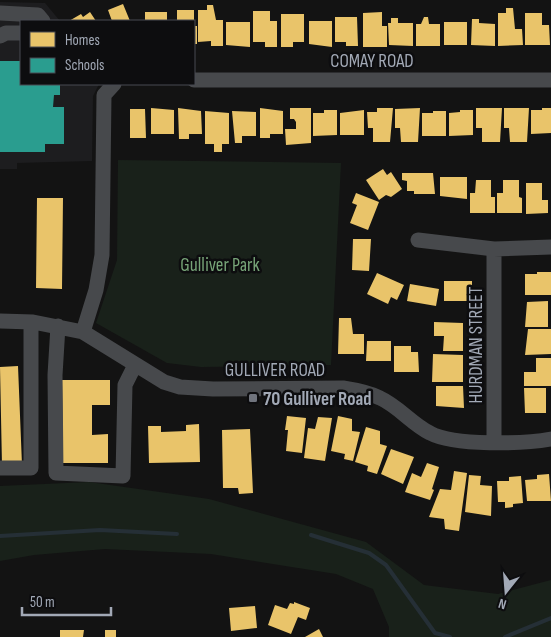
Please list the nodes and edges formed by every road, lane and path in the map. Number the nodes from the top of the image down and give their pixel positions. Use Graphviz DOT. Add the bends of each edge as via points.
graph roads {
  1 [pos="0,14"];
  2 [pos="42,20"];
  3 [pos="20,34"];
  4 [pos="0,36"];
  5 [pos="195,80"];
  6 [pos="551,80"];
  7 [pos="104,88"];
  8 [pos="418,240"];
  9 [pos="551,247"];
  10 [pos="494,249"];
  11 [pos="0,322"];
  12 [pos="31,322"];
  13 [pos="58,326"];
  14 [pos="83,332"];
  15 [pos="135,365"];
  16 [pos="551,438"];
  17 [pos="494,441"];
  18 [pos="0,468"];
  1 -- 2 [label="street" via="38,15"];
  3 -- 4 [label="street"];
  5 -- 6 [label="street, COMAY ROAD"];
  7 -- 14 [label="street" via="102,255 96,290"];
  8 -- 10 [label="street"];
  9 -- 10 [label="street"];
  10 -- 17 [label="street, HURDMAN STREET"];
  11 -- 12 [label="street, GULLIVER ROAD"];
  12 -- 13 [label="street, GULLIVER ROAD"];
  12 -- 18 [label="street" via="31,468"];
  13 -- 14 [label="street, GULLIVER ROAD"];
  13 -- 15 [label="street" via="56,473 123,476 125,385"];
  14 -- 15 [label="street, GULLIVER ROAD"];
  15 -- 17 [label="street, GULLIVER ROAD" via="164,382 189,388 343,388 361,391 381,398 431,434 453,440"];
  16 -- 17 [label="street, GULLIVER ROAD" via="535,442"];
}
